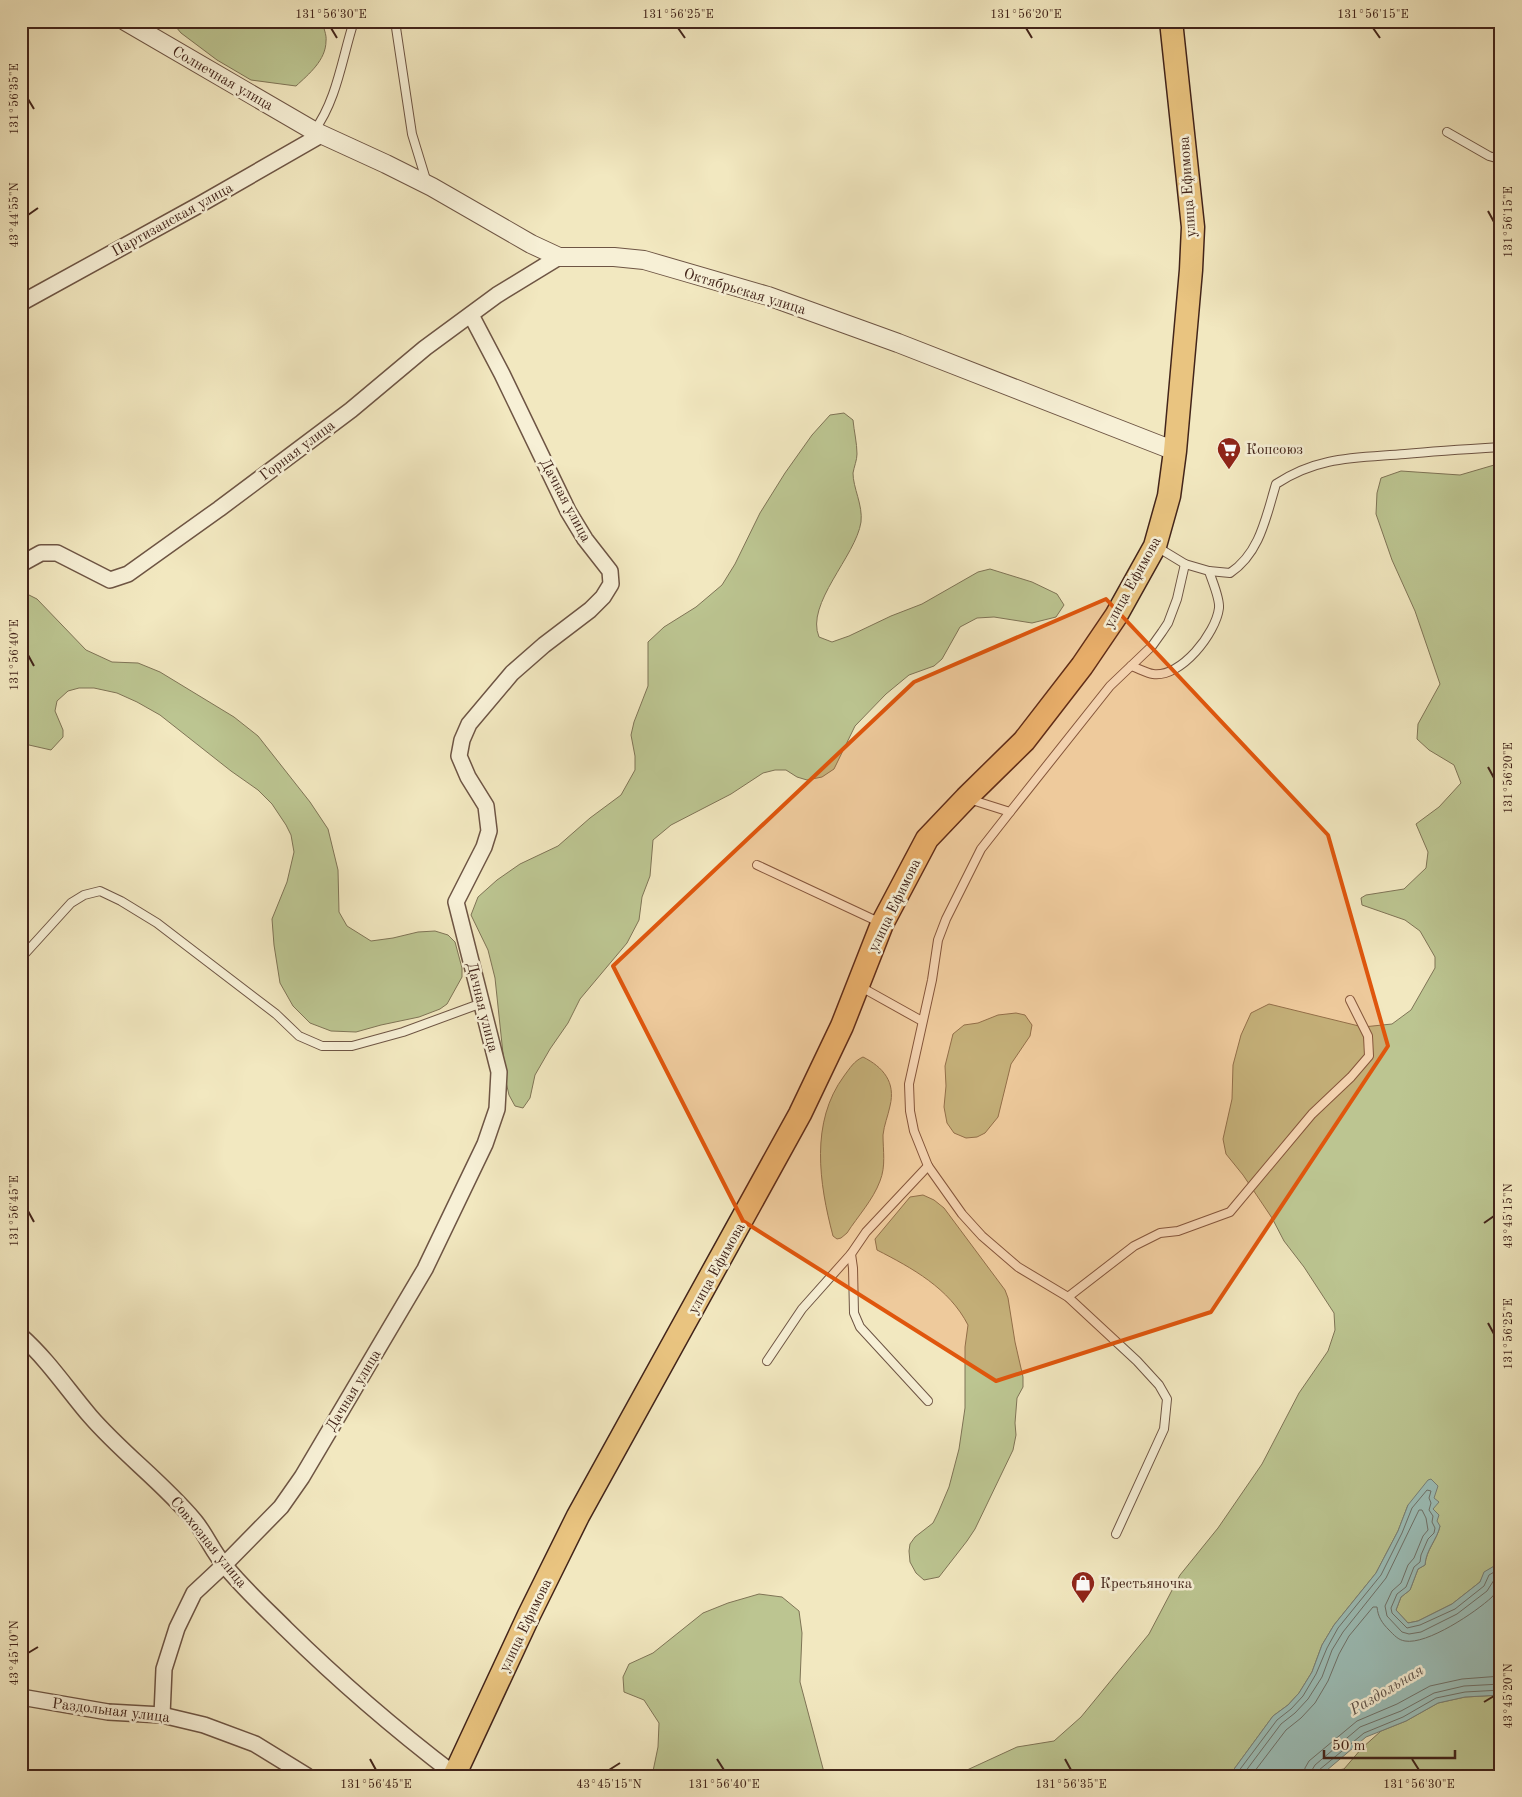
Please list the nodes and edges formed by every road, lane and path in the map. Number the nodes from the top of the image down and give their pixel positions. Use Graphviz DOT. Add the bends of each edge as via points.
graph roads {
  1 [pos="125,21"];
  2 [pos="354,21"];
  3 [pos="395,21"];
  4 [pos="1171,21"];
  5 [pos="1447,132"];
  6 [pos="318,133"];
  7 [pos="1501,157"];
  8 [pos="428,185"];
  9 [pos="559,257"];
  10 [pos="21,303"];
  11 [pos="471,315"];
  12 [pos="1501,447"];
  13 [pos="1175,451"];
  14 [pos="1155,546"];
  15 [pos="21,564"];
  16 [pos="1185,564"];
  17 [pos="1209,571"];
  18 [pos="1131,666"];
  19 [pos="966,798"];
  20 [pos="1010,812"];
  21 [pos="757,865"];
  22 [pos="882,924"];
  23 [pos="21,944"];
  24 [pos="29,948"];
  25 [pos="21,958"];
  26 [pos="858,986"];
  27 [pos="1350,1000"];
  28 [pos="482,1003"];
  29 [pos="922,1021"];
  30 [pos="928,1166"];
  31 [pos="851,1254"];
  32 [pos="1068,1297"];
  33 [pos="21,1336"];
  34 [pos="767,1361"];
  35 [pos="928,1401"];
  36 [pos="1116,1534"];
  37 [pos="224,1565"];
  38 [pos="21,1697"];
  39 [pos="162,1715"];
  40 [pos="454,1775"];
  41 [pos="308,1776"];
  1 -- 6 [label="street, Солнечная улица"];
  2 -- 6 [label="lane"];
  3 -- 8 [label="lane" via="412,134"];
  4 -- 13 [label="main road, улица Ефимова" via="1193,227"];
  5 -- 7 [label="lane" via="1489,156"];
  6 -- 8 [label="street, Октябрьская улица"];
  6 -- 10 [label="street, Партизанская улица" via="199,205"];
  8 -- 9 [label="street, Октябрьская улица"];
  9 -- 11 [label="street, Горная улица"];
  9 -- 13 [label="street, Октябрьская улица" via="644,260 768,296"];
  11 -- 15 [label="street, Горная улица" via="219,509 128,574 110,580 57,553 40,553"];
  11 -- 28 [label="street, Дачная улица" via="568,510 610,571 610,584 603,597 512,674 469,724 462,740 459,756 486,806 490,832 456,902"];
  12 -- 17 [label="lane" via="1361,456 1312,465 1276,484 1265,525 1242,565 1230,573"];
  13 -- 14 [label="main road, улица Ефимова" via="1170,496"];
  14 -- 16 [label="lane"];
  14 -- 19 [label="main road, улица Ефимова" via="1116,616 1082,666 1024,742"];
  16 -- 17 [label="lane"];
  16 -- 18 [label="lane" via="1168,623 1152,646"];
  17 -- 18 [label="lane" via="1219,608 1204,640 1178,668 1154,674"];
  18 -- 20 [label="lane" via="1086,714"];
  19 -- 20 [label="lane"];
  19 -- 22 [label="main road, улица Ефимова" via="928,839"];
  20 -- 29 [label="lane" via="981,849 946,919 938,940"];
  21 -- 22 [label="lane"];
  22 -- 26 [label="main road, улица Ефимова"];
  23 -- 24 [label="lane"];
  24 -- 25 [label="lane"];
  24 -- 28 [label="lane" via="71,903 100,891 158,923 276,1014 299,1036 322,1046 352,1046 404,1032"];
  26 -- 29 [label="lane"];
  26 -- 40 [label="main road, улица Ефимова" via="800,1114 578,1516"];
  27 -- 32 [label="lane" via="1368,1036 1369,1056 1312,1114 1230,1212 1178,1231 1160,1233 1134,1246"];
  28 -- 37 [label="street, Дачная улица" via="499,1072 497,1109 484,1144 424,1269 302,1477 281,1506"];
  29 -- 30 [label="lane" via="909,1084 910,1111"];
  30 -- 31 [label="lane" via="866,1232"];
  30 -- 32 [label="lane" via="982,1236 1018,1268"];
  31 -- 34 [label="lane" via="802,1309"];
  31 -- 35 [label="lane" via="854,1313 860,1327"];
  32 -- 36 [label="lane" via="1138,1361 1167,1399 1164,1429"];
  33 -- 37 [label="street, Совхозная улица" via="90,1416 195,1521"];
  37 -- 39 [label="street, Дачная улица" via="194,1593 177,1628 164,1668"];
  37 -- 40 [label="street, Совхозная улица" via="329,1670"];
  38 -- 39 [label="street, Раздольная улица" via="108,1712"];
  39 -- 41 [label="street, Раздольная улица" via="255,1744"];
}
